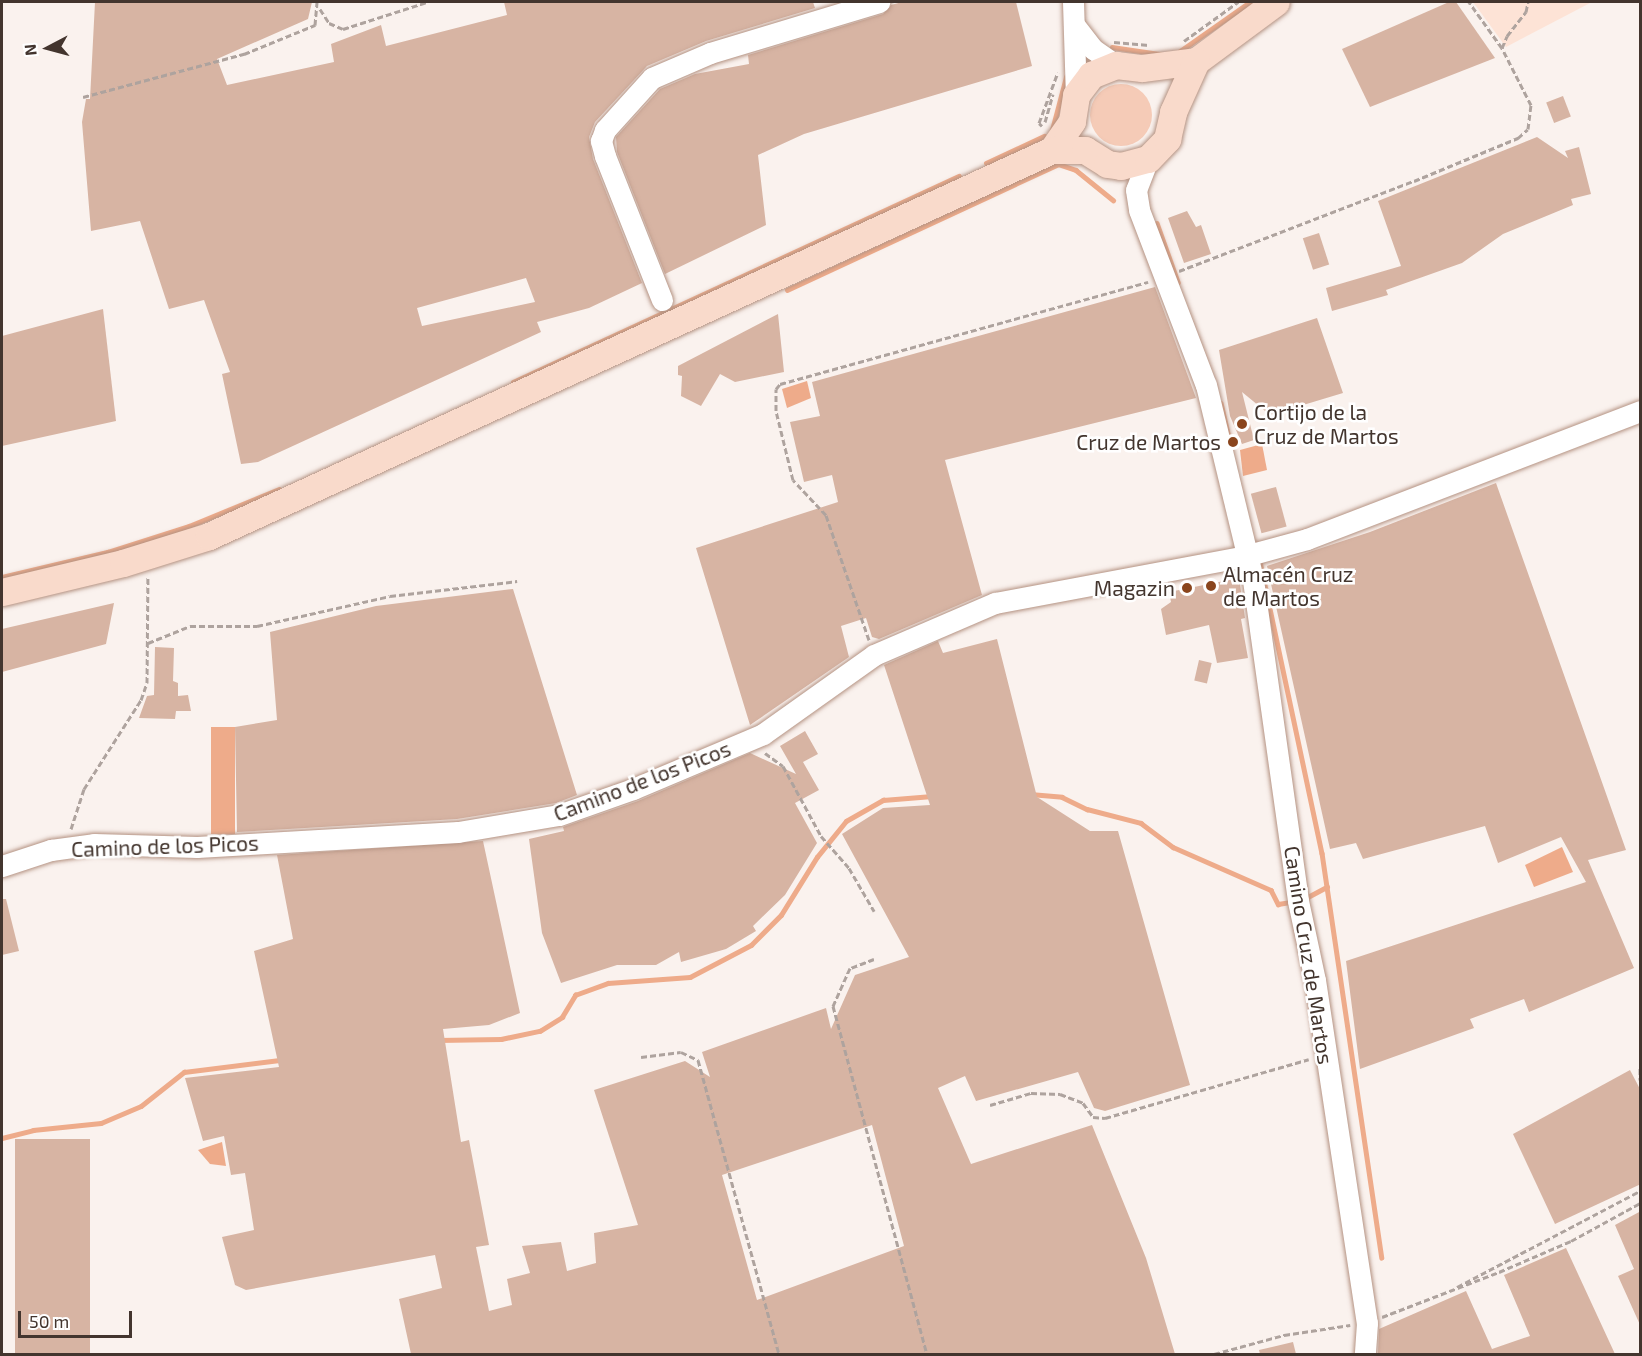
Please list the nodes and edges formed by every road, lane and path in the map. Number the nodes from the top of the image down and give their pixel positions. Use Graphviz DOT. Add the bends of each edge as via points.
graph roads {
  1 [pos="317,2"];
  2 [pos="427,2"];
  3 [pos="879,2"];
  4 [pos="1073,2"];
  5 [pos="1238,2"];
  6 [pos="1276,2"];
  7 [pos="1469,2"];
  8 [pos="1528,2"];
  9 [pos="319,7"];
  10 [pos="1159,47"];
  11 [pos="1503,48"];
  12 [pos="1186,52"];
  13 [pos="1081,53"];
  14 [pos="1129,67"];
  15 [pos="83,97"];
  16 [pos="1074,108"];
  17 [pos="1173,112"];
  18 [pos="1043,137"];
  19 [pos="1096,157"];
  20 [pos="1148,159"];
  21 [pos="1139,210"];
  22 [pos="1175,273"];
  23 [pos="662,300"];
  24 [pos="1641,411"];
  25 [pos="1253,553"];
  26 [pos="147,556"];
  27 [pos="517,581"];
  28 [pos="2,592"];
  29 [pos="148,643"];
  30 [pos="874,655"];
  31 [pos="744,742"];
  32 [pos="65,848"];
  33 [pos="2,866"];
  34 [pos="874,911"];
  35 [pos="874,959"];
  36 [pos="1325,1054"];
  37 [pos="641,1057"];
  38 [pos="1641,1068"];
  39 [pos="1641,1080"];
  40 [pos="990,1105"];
  41 [pos="1641,1191"];
  42 [pos="1641,1203"];
  43 [pos="1448,1292"];
  44 [pos="1367,1323"];
  45 [pos="779,1354"];
  46 [pos="927,1354"];
  47 [pos="1214,1354"];
  48 [pos="1365,1354"];
  1 -- 9 [label="path"];
  2 -- 9 [label="path" via="343,29 329,23"];
  3 -- 23 [label="street" via="710,54 652,78 605,130 601,141 605,156"];
  4 -- 13 [label="street"];
  5 -- 12 [label="path"];
  6 -- 12 [label="main road"];
  7 -- 11 [label="path"];
  8 -- 11 [label="path" via="1526,12 1507,36"];
  9 -- 15 [label="path" via="315,25 244,54"];
  10 -- 13 [label="path" via="1116,42"];
  11 -- 22 [label="path" via="1531,105 1528,129 1518,138"];
  12 -- 14 [label="main road"];
  12 -- 17 [label="main road"];
  13 -- 14 [label="street"];
  13 -- 16 [label="street"];
  13 -- 18 [label="path" via="1059,76"];
  13 -- 18 [label="path" via="1055,77 1039,123"];
  14 -- 16 [label="main road" via="1091,75"];
  14 -- 17 [label="main road" via="1158,79"];
  16 -- 18 [label="main road"];
  16 -- 19 [label="street"];
  17 -- 20 [label="main road" via="1167,139"];
  18 -- 19 [label="main road"];
  18 -- 26 [label="main road" via="320,488 209,536"];
  19 -- 20 [label="main road" via="1121,166"];
  19 -- 21 [label="street"];
  20 -- 21 [label="street" via="1136,190"];
  21 -- 22 [label="street"];
  22 -- 25 [label="street"];
  22 -- 30 [label="path" via="780,384 776,389 776,411 793,480 826,515"];
  24 -- 25 [label="street, Camino de los Picos" via="1307,539"];
  25 -- 30 [label="street, Camino de los Picos" via="995,603"];
  25 -- 36 [label="street, Camino Cruz de Martos" via="1253,580 1298,901 1315,980"];
  26 -- 28 [label="main road"];
  26 -- 29 [label="path"];
  27 -- 29 [label="path" via="390,596 257,626 190,626"];
  29 -- 32 [label="path" via="147,682 141,700 84,789"];
  30 -- 31 [label="street, Camino de los Picos" via="764,734"];
  31 -- 32 [label="street, Camino de los Picos" via="633,789 559,815 506,826 197,847 94,844"];
  31 -- 34 [label="path" via="783,766 821,836 849,868"];
  32 -- 33 [label="street, Camino de los Picos"];
  35 -- 46 [label="path" via="850,968 833,1006"];
  36 -- 40 [label="path" via="1105,1118 1093,1117 1083,1103 1060,1094 1031,1093"];
  36 -- 44 [label="street, Camino Cruz de Martos"];
  37 -- 45 [label="path" via="681,1052 698,1060"];
  38 -- 39 [label="path"];
  41 -- 43 [label="path"];
  42 -- 43 [label="path" via="1570,1241"];
  43 -- 44 [label="path"];
  44 -- 47 [label="path" via="1284,1335"];
  44 -- 48 [label="street, Camino Cruz de Martos"];
}
